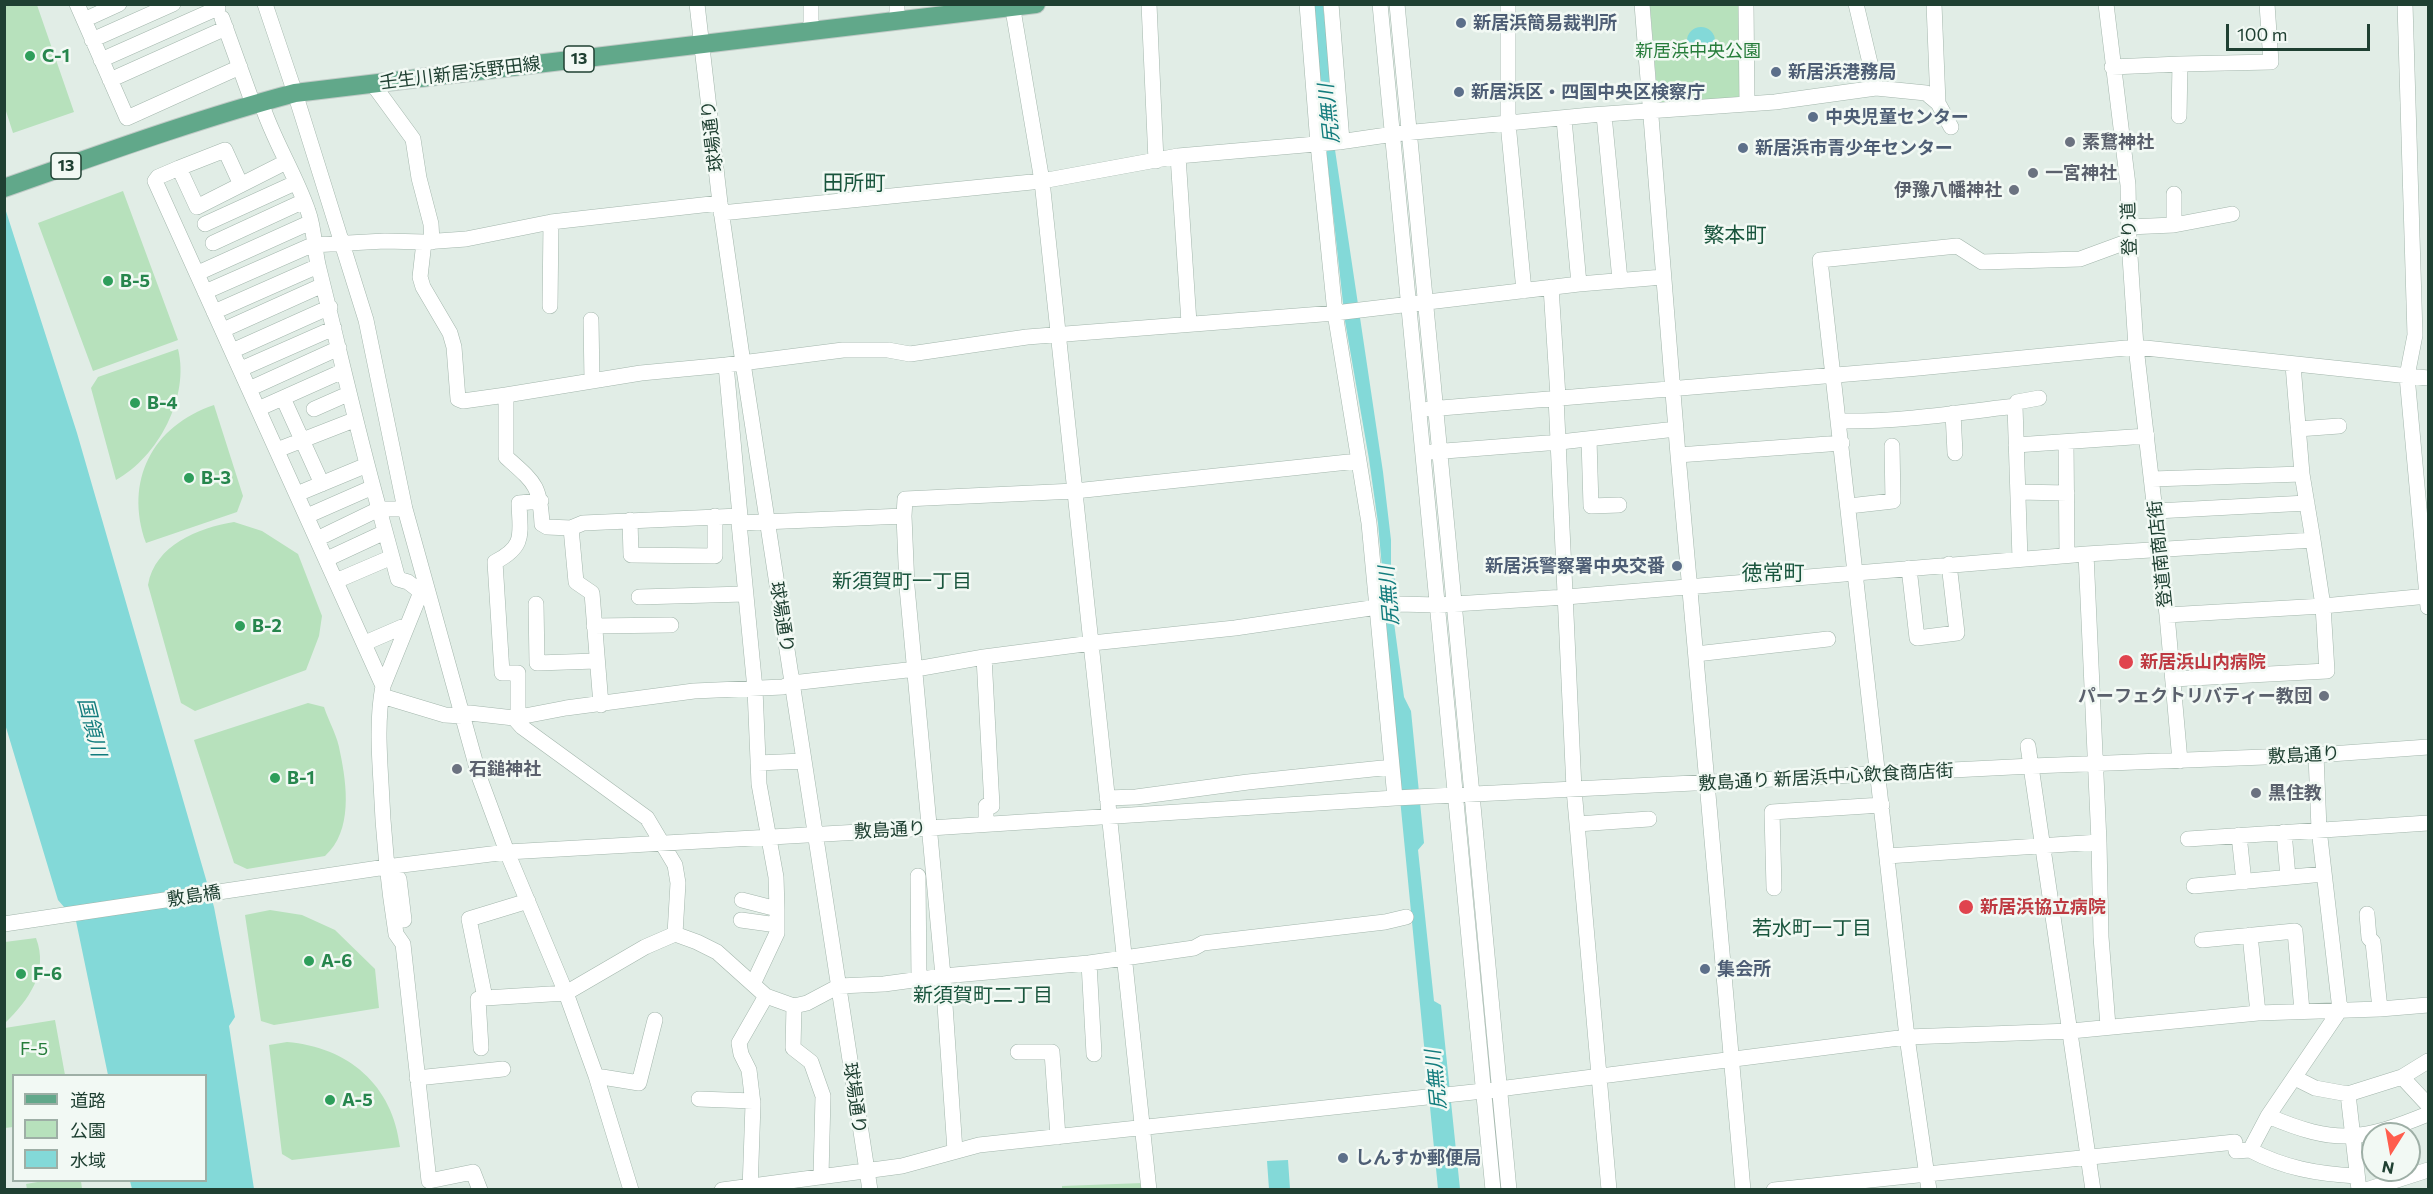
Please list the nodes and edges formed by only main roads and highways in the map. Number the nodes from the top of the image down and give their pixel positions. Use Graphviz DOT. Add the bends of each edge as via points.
graph roads {
  1 [pos="1036,4"];
  2 [pos="1013,6"];
  3 [pos="939,11"];
  4 [pos="897,13"];
  5 [pos="4,188"];
  1 -- 2 [label="main road, 壬生川新居浜野田線 / 13"];
  2 -- 3 [label="main road, 壬生川新居浜野田線 / 13"];
  3 -- 4 [label="main road, 壬生川新居浜野田線 / 13"];
  4 -- 5 [label="main road, 壬生川新居浜野田線 / 13" via="811,31 295,93"];
}
